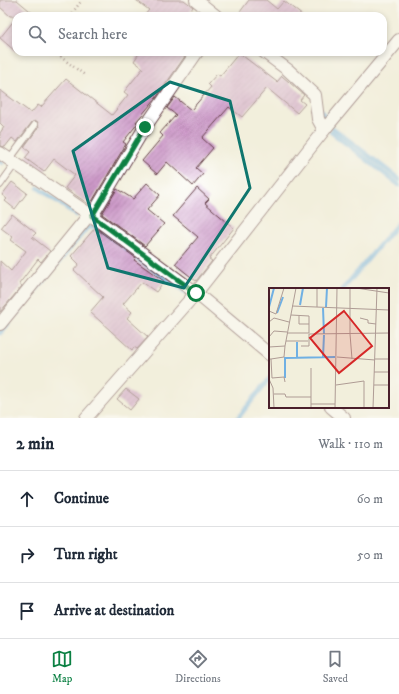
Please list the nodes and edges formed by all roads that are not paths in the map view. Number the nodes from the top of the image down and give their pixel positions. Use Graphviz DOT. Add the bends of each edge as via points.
graph roads {
  1 [pos="196,0"];
  2 [pos="211,12"];
  3 [pos="399,40"];
  4 [pos="387,54"];
  5 [pos="194,56"];
  6 [pos="269,56"];
  7 [pos="386,56"];
  8 [pos="35,125"];
  9 [pos="324,130"];
  10 [pos="8,159"];
  11 [pos="0,185"];
  12 [pos="90,216"];
  13 [pos="196,293"];
  14 [pos="0,324"];
  15 [pos="269,354"];
  16 [pos="332,408"];
  17 [pos="86,418"];
  18 [pos="344,418"];
  1 -- 2 [label="street"];
  3 -- 4 [label="street"];
  5 -- 12 [label="street" via="145,127"];
  6 -- 9 [label="street" via="316,94 318,119"];
  7 -- 9 [label="street"];
  8 -- 10 [label="lane"];
  9 -- 13 [label="street"];
  10 -- 11 [label="lane"];
  10 -- 12 [label="street"];
  12 -- 13 [label="street"];
  12 -- 14 [label="street"];
  13 -- 15 [label="street"];
  13 -- 17 [label="street"];
  16 -- 18 [label="street"];
}
